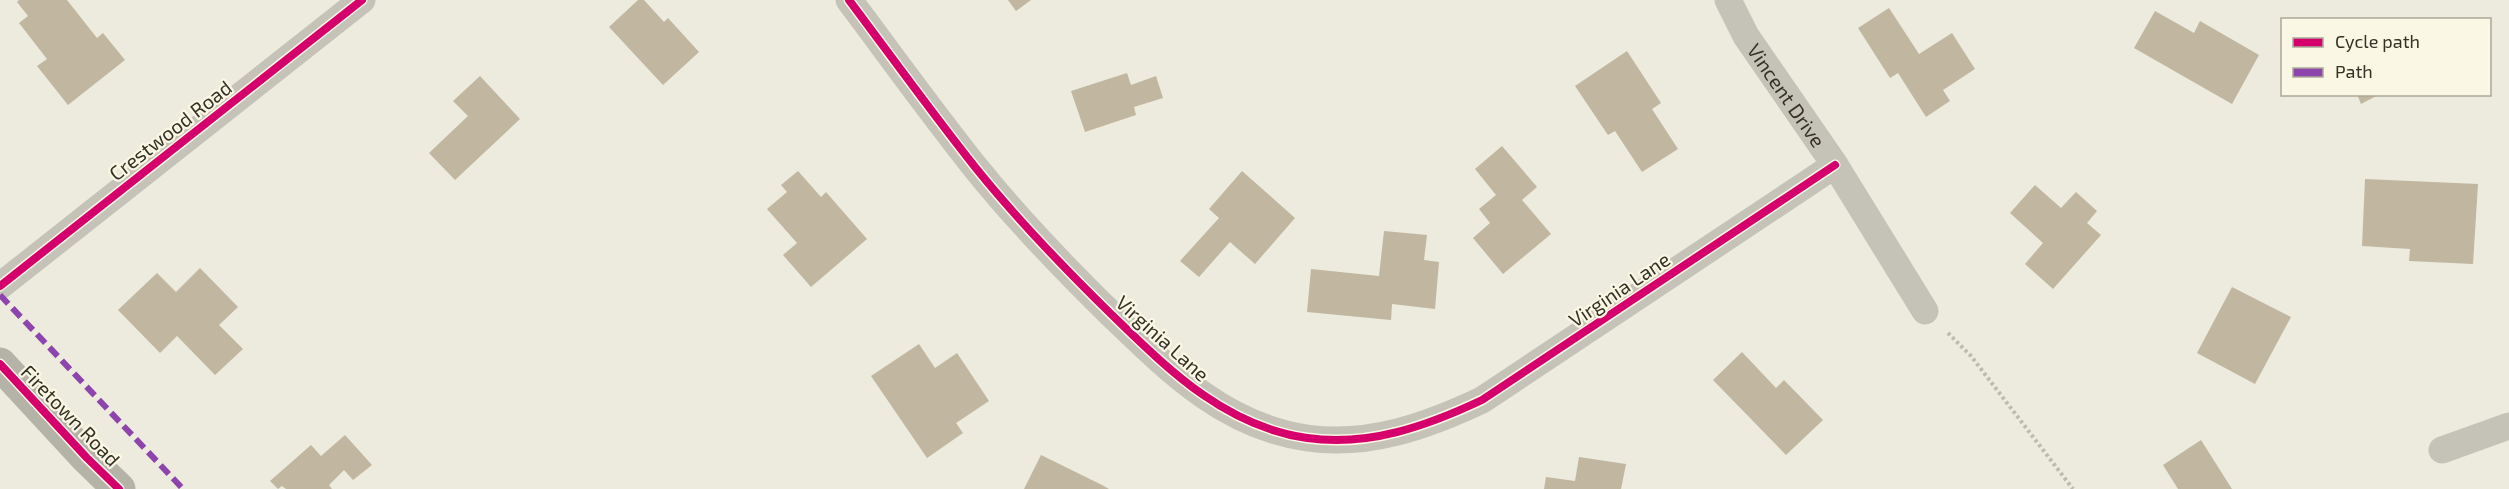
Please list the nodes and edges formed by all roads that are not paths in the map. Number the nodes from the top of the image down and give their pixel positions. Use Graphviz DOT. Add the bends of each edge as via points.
graph roads {
  1 [pos="362,0"];
  2 [pos="849,0"];
  3 [pos="1728,0"];
  4 [pos="1835,165"];
  5 [pos="0,286"];
  6 [pos="1925,311"];
  7 [pos="0,364"];
  8 [pos="2509,426"];
  9 [pos="2442,450"];
  10 [pos="119,489"];
  1 -- 5 [label="street, Crestwood Road"];
  2 -- 4 [label="street, Virginia Lane" via="976,168 1076,280 1174,375 1263,428 1307,438 1353,440 1387,436 1482,400"];
  3 -- 4 [label="street, Vincent Drive" via="1746,36"];
  4 -- 6 [label="street, Vincent Drive"];
  7 -- 10 [label="street, Firetown Road"];
  8 -- 9 [label="street"];
}
